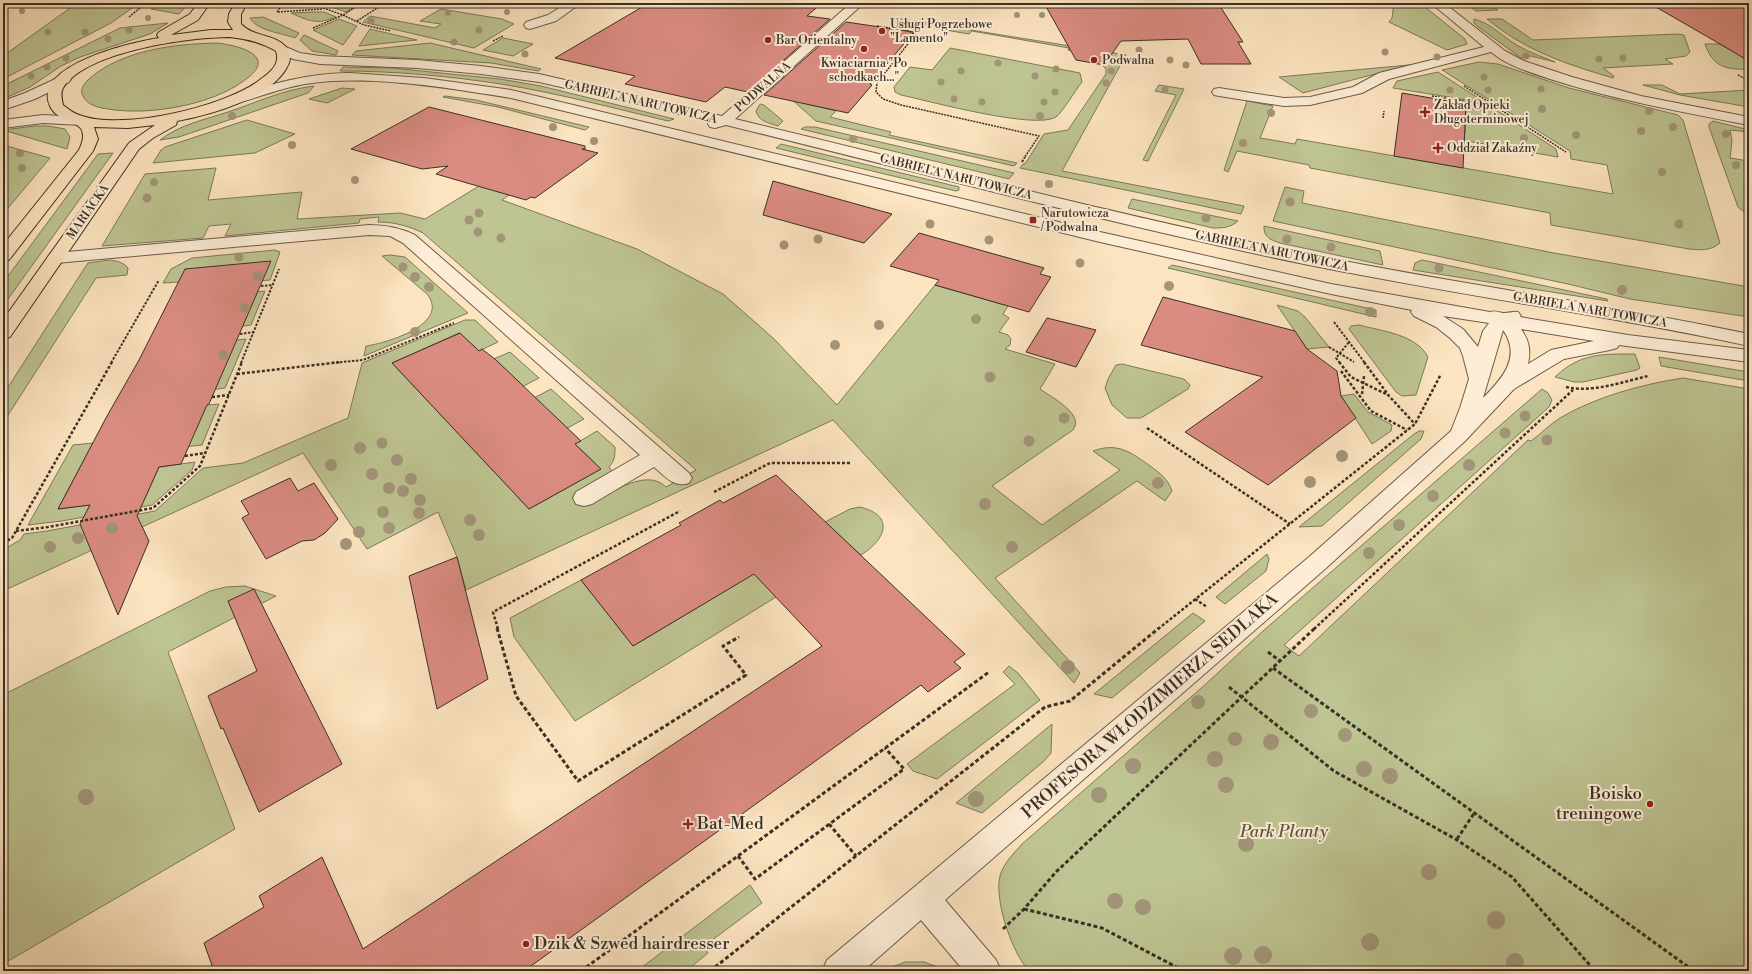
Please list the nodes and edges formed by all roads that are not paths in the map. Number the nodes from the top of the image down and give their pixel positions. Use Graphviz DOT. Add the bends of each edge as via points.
graph roads {
  1 [pos="204,3"];
  2 [pos="241,3"];
  3 [pos="575,3"];
  4 [pos="858,3"];
  5 [pos="1437,3"];
  6 [pos="530,25"];
  7 [pos="248,35"];
  8 [pos="138,45"];
  9 [pos="1494,48"];
  10 [pos="281,49"];
  11 [pos="64,79"];
  12 [pos="1219,92"];
  13 [pos="237,99"];
  14 [pos="3,106"];
  15 [pos="193,112"];
  16 [pos="82,121"];
  17 [pos="724,121"];
  18 [pos="1749,121"];
  19 [pos="3,124"];
  20 [pos="674,132"];
  21 [pos="3,256"];
  22 [pos="56,258"];
  23 [pos="1397,277"];
  24 [pos="1394,302"];
  25 [pos="1634,316"];
  26 [pos="1502,320"];
  27 [pos="3,333"];
  28 [pos="1749,340"];
  29 [pos="1644,343"];
  30 [pos="1749,356"];
  31 [pos="1478,378"];
  32 [pos="1506,386"];
  33 [pos="1458,436"];
  34 [pos="655,456"];
  35 [pos="682,478"];
  36 [pos="584,498"];
  37 [pos="924,899"];
  38 [pos="838,971"];
  39 [pos="985,971"];
  1 -- 8 [label="main road" via="187,22"];
  2 -- 7 [label="main road" via="233,20 235,26"];
  3 -- 6 [label="street" via="552,18"];
  4 -- 17 [label="street, PODWALNA"];
  5 -- 9 [label="street"];
  7 -- 8 [label="main road" via="196,35"];
  7 -- 10 [label="main road" via="268,41"];
  8 -- 11 [label="main road" via="100,58"];
  9 -- 12 [label="street" via="1384,76 1357,90 1310,101 1284,102"];
  9 -- 18 [label="street" via="1520,64 1567,80 1640,100"];
  10 -- 13 [label="main road" via="284,58 280,70 259,87"];
  10 -- 17 [label="street, GABRIELA NARUTOWICZA" via="297,56 320,60 417,64 539,78"];
  11 -- 14 [label="street"];
  11 -- 16 [label="main road" via="56,90 57,107"];
  13 -- 15 [label="main road"];
  13 -- 20 [label="street, GABRIELA NARUTOWICZA" via="313,79 392,79 454,84 511,94"];
  15 -- 16 [label="main road" via="173,118 138,122"];
  15 -- 22 [label="main road, MARIACKA" via="148,135 134,146"];
  16 -- 19 [label="street" via="43,119"];
  16 -- 21 [label="main road" via="88,126 91,135 91,142 86,151"];
  17 -- 20 [label="street, PODWALNA"];
  17 -- 23 [label="street, GABRIELA NARUTOWICZA" via="1242,245"];
  20 -- 24 [label="street, GABRIELA NARUTOWICZA" via="1148,248"];
  22 -- 27 [label="main road, MARIACKA"];
  22 -- 34 [label="street" via="368,230 401,234"];
  23 -- 25 [label="street, GABRIELA NARUTOWICZA"];
  23 -- 26 [label="street, PROFESORA WŁODZIMIERZA SEDLAKA" via="1477,300"];
  24 -- 26 [label="street, GABRIELA NARUTOWICZA"];
  24 -- 31 [label="street, PROFESORA WŁODZIMIERZA SEDLAKA" via="1438,320 1459,337 1472,354"];
  25 -- 26 [label="street" via="1595,312 1536,311"];
  25 -- 28 [label="street, GABRIELA NARUTOWICZA"];
  26 -- 29 [label="street, GABRIELA NARUTOWICZA"];
  26 -- 31 [label="street, PROFESORA WŁODZIMIERZA SEDLAKA" via="1492,331"];
  26 -- 32 [label="street, PROFESORA WŁODZIMIERZA SEDLAKA" via="1518,338 1521,352 1517,368"];
  29 -- 30 [label="street, GABRIELA NARUTOWICZA"];
  29 -- 32 [label="street, GABRIELA NARUTOWICZA" via="1596,346 1558,354"];
  31 -- 33 [label="street, PROFESORA WŁODZIMIERZA SEDLAKA" via="1470,408"];
  32 -- 33 [label="street, PROFESORA WŁODZIMIERZA SEDLAKA"];
  33 -- 37 [label="street, PROFESORA WŁODZIMIERZA SEDLAKA" via="1316,563"];
  34 -- 35 [label="street"];
  34 -- 36 [label="street"];
  37 -- 38 [label="street, PROFESORA WŁODZIMIERZA SEDLAKA"];
  37 -- 39 [label="street"];
}
